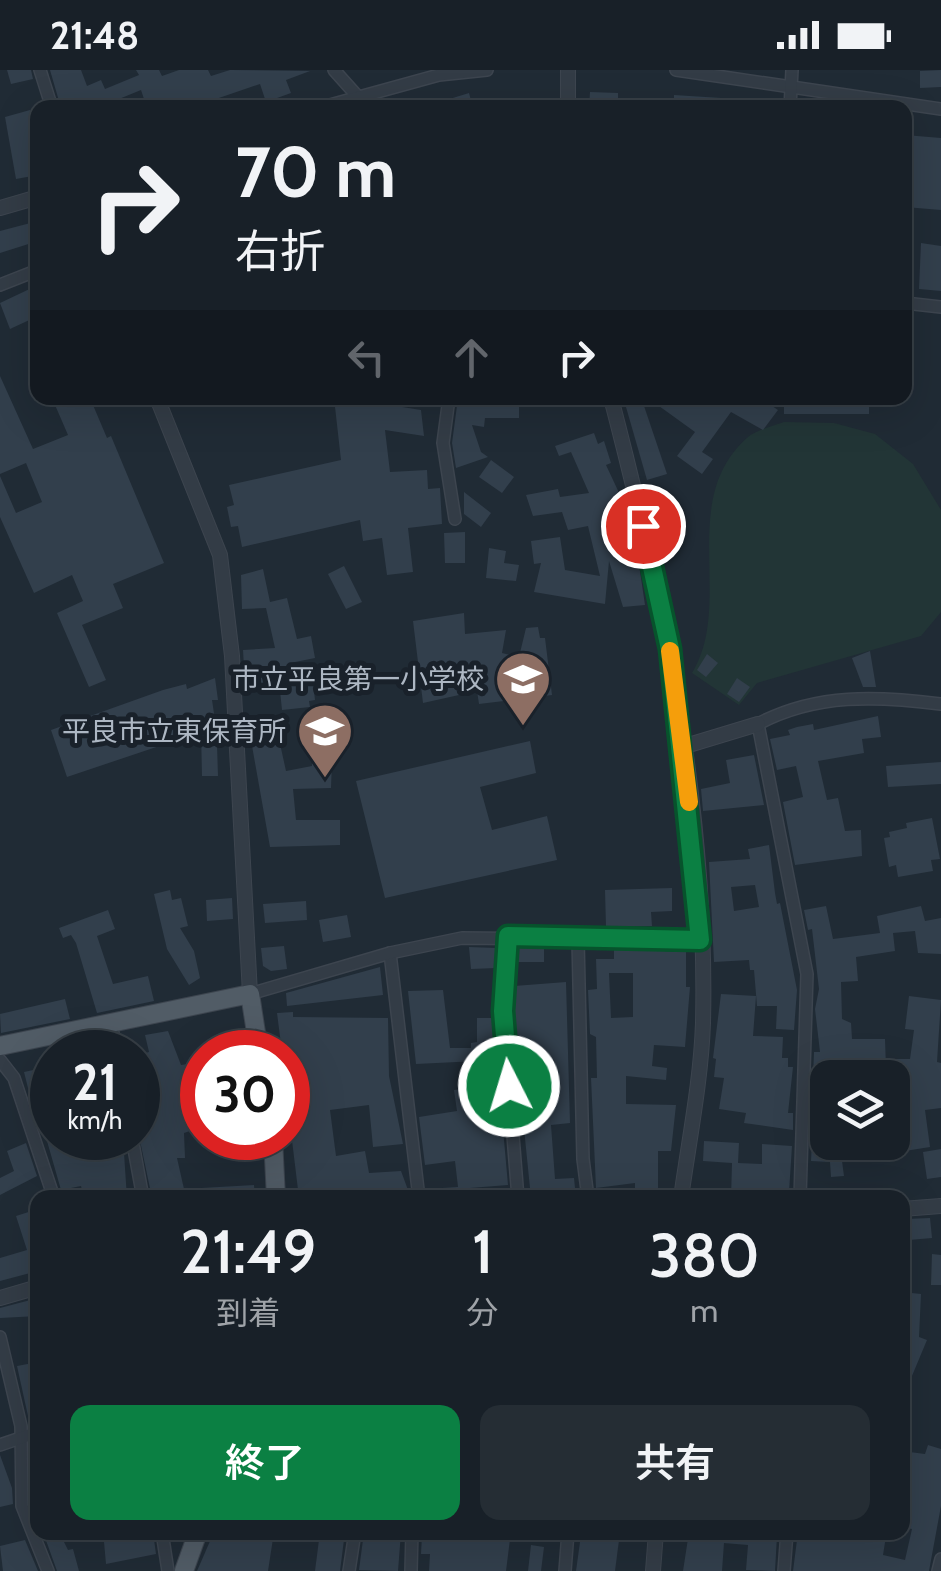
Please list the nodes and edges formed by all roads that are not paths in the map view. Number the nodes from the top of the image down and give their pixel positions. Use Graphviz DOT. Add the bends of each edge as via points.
graph roads {
  1 [pos="40,70"];
  2 [pos="334,70"];
  3 [pos="487,70"];
  4 [pos="568,70"];
  5 [pos="676,70"];
  6 [pos="791,77"];
  7 [pos="354,96"];
  8 [pos="49,100"];
  9 [pos="342,100"];
  10 [pos="359,100"];
  11 [pos="568,100"];
  12 [pos="899,100"];
  13 [pos="912,103"];
  14 [pos="941,109"];
  15 [pos="30,199"];
  16 [pos="0,208"];
  17 [pos="30,273"];
  18 [pos="0,286"];
  19 [pos="912,304"];
  20 [pos="941,306"];
  21 [pos="160,405"];
  22 [pos="448,405"];
  23 [pos="613,405"];
  24 [pos="455,519"];
  25 [pos="941,704"];
  26 [pos="758,724"];
  27 [pos="682,747"];
  28 [pos="508,936"];
  29 [pos="578,940"];
  30 [pos="700,940"];
  31 [pos="390,953"];
  32 [pos="250,994"];
  33 [pos="111,1024"];
  34 [pos="112,1030"];
  35 [pos="256,1030"];
  36 [pos="0,1046"];
  37 [pos="0,1060"];
  38 [pos="136,1160"];
  39 [pos="273,1160"];
  40 [pos="51,1190"];
  41 [pos="142,1190"];
  42 [pos="275,1190"];
  43 [pos="418,1190"];
  44 [pos="517,1190"];
  45 [pos="587,1190"];
  46 [pos="682,1190"];
  47 [pos="800,1190"];
  48 [pos="941,1206"];
  49 [pos="910,1208"];
  50 [pos="30,1289"];
  51 [pos="0,1298"];
  52 [pos="0,1338"];
  53 [pos="30,1434"];
  54 [pos="20,1436"];
  55 [pos="0,1445"];
  56 [pos="30,1526"];
  57 [pos="36,1540"];
  58 [pos="163,1540"];
  59 [pos="195,1540"];
  60 [pos="354,1540"];
  61 [pos="412,1540"];
  62 [pos="567,1540"];
  63 [pos="655,1540"];
  64 [pos="787,1540"];
  65 [pos="941,1559"];
  66 [pos="48,1571"];
  67 [pos="168,1571"];
  68 [pos="184,1571"];
  69 [pos="350,1571"];
  70 [pos="411,1571"];
  71 [pos="565,1571"];
  72 [pos="653,1571"];
  73 [pos="784,1571"];
  74 [pos="938,1571"];
  1 -- 8 [label="street"];
  2 -- 7 [label="street"];
  3 -- 7 [label="street"];
  4 -- 11 [label="street"];
  5 -- 6 [label="street"];
  6 -- 12 [label="street"];
  7 -- 9 [label="street"];
  7 -- 10 [label="street"];
  13 -- 14 [label="street"];
  15 -- 16 [label="street"];
  17 -- 18 [label="street"];
  19 -- 20 [label="street"];
  21 -- 32 [label="street" via="220,555 232,656"];
  22 -- 24 [label="street" via="443,443"];
  23 -- 27 [label="street" via="664,614"];
  25 -- 26 [label="street" via="861,697 810,704"];
  26 -- 27 [label="street"];
  26 -- 47 [label="street" via="807,974"];
  27 -- 30 [label="street"];
  28 -- 29 [label="street"];
  28 -- 31 [label="street"];
  28 -- 44 [label="street" via="503,1011"];
  29 -- 30 [label="street"];
  29 -- 45 [label="street"];
  30 -- 46 [label="street" via="703,1025"];
  31 -- 32 [label="street"];
  31 -- 43 [label="street"];
  32 -- 33 [label="main road"];
  32 -- 35 [label="main road"];
  33 -- 34 [label="street"];
  33 -- 36 [label="main road"];
  37 -- 40 [label="street" via="14,1078"];
  38 -- 41 [label="street"];
  39 -- 42 [label="main road"];
  48 -- 49 [label="street"];
  50 -- 51 [label="street"];
  52 -- 54 [label="street"];
  53 -- 54 [label="street"];
  54 -- 55 [label="street"];
  54 -- 56 [label="street" via="22,1506"];
  57 -- 66 [label="street"];
  58 -- 67 [label="street"];
  59 -- 68 [label="main road"];
  60 -- 69 [label="street"];
  61 -- 70 [label="street"];
  62 -- 71 [label="street"];
  63 -- 72 [label="street"];
  64 -- 73 [label="street"];
  65 -- 74 [label="street"];
}
